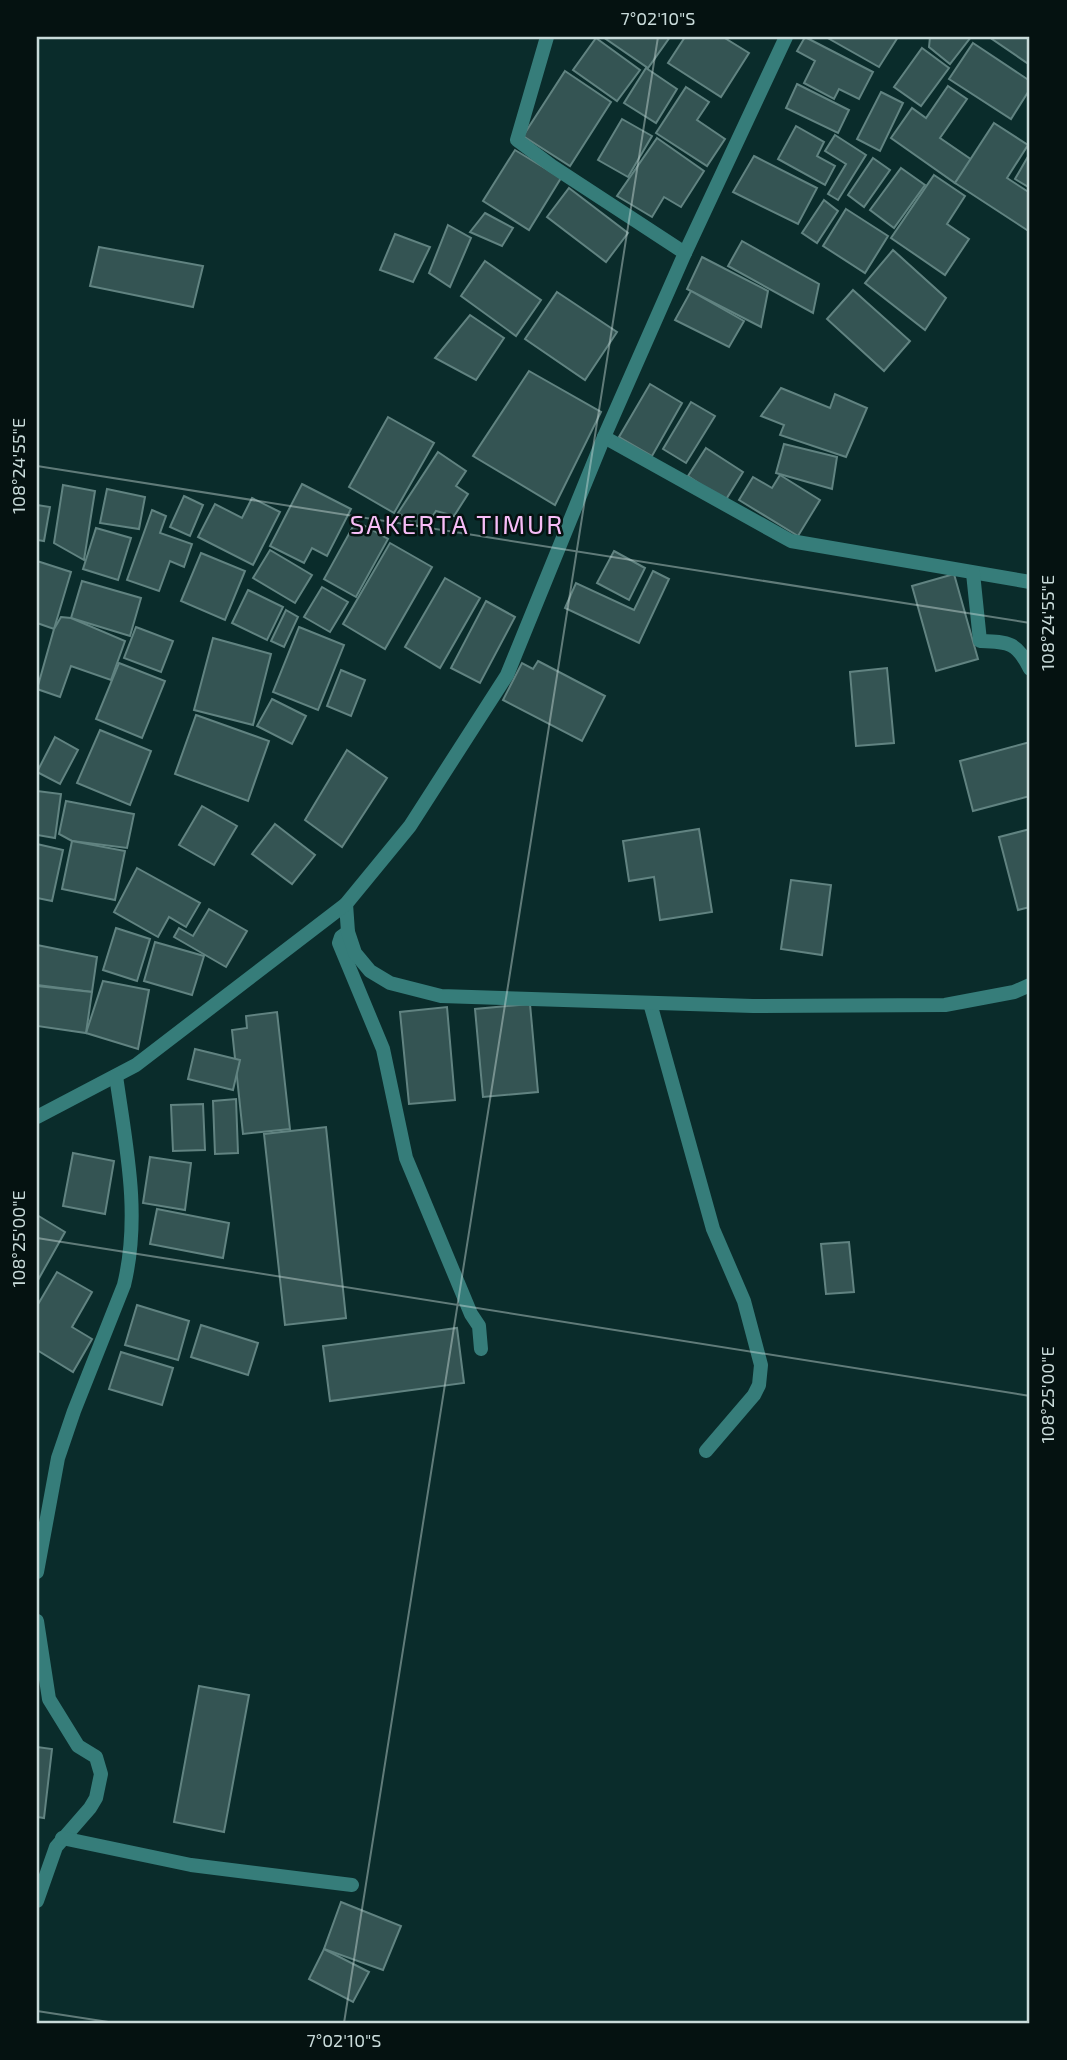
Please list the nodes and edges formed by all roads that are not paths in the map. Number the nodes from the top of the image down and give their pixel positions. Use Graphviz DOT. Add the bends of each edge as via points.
graph roads {
  1 [pos="547,37"];
  2 [pos="786,37"];
  3 [pos="685,253"];
  4 [pos="604,437"];
  5 [pos="973,573"];
  6 [pos="1030,582"];
  7 [pos="1030,669"];
  8 [pos="346,904"];
  9 [pos="348,932"];
  10 [pos="1030,985"];
  11 [pos="650,1003"];
  12 [pos="116,1076"];
  13 [pos="37,1117"];
  14 [pos="481,1349"];
  15 [pos="706,1451"];
  16 [pos="37,1572"];
  17 [pos="37,1621"];
  18 [pos="62,1838"];
  19 [pos="40,1877"];
  20 [pos="352,1885"];
  21 [pos="37,1901"];
  1 -- 3 [label="street" via="517,140"];
  2 -- 3 [label="street"];
  3 -- 4 [label="street"];
  4 -- 5 [label="street" via="791,541"];
  4 -- 8 [label="street" via="507,675 410,826"];
  5 -- 6 [label="street"];
  5 -- 7 [label="street" via="980,641 1010,643 1021,651"];
  8 -- 9 [label="street"];
  8 -- 12 [label="street" via="146,1058"];
  9 -- 11 [label="street" via="355,953 370,971 390,983 432,994"];
  9 -- 14 [label="street" via="339,943 383,1049 406,1158 479,1326"];
  10 -- 11 [label="street" via="945,1005"];
  11 -- 15 [label="street" via="713,1229 744,1301 761,1365 754,1395"];
  12 -- 13 [label="street"];
  12 -- 16 [label="street" via="134,1220 129,1264 58,1458"];
  17 -- 18 [label="street" via="49,1699 78,1746 96,1757 101,1774 90,1808"];
  18 -- 19 [label="street"];
  18 -- 20 [label="street" via="191,1865"];
  19 -- 21 [label="street"];
}
